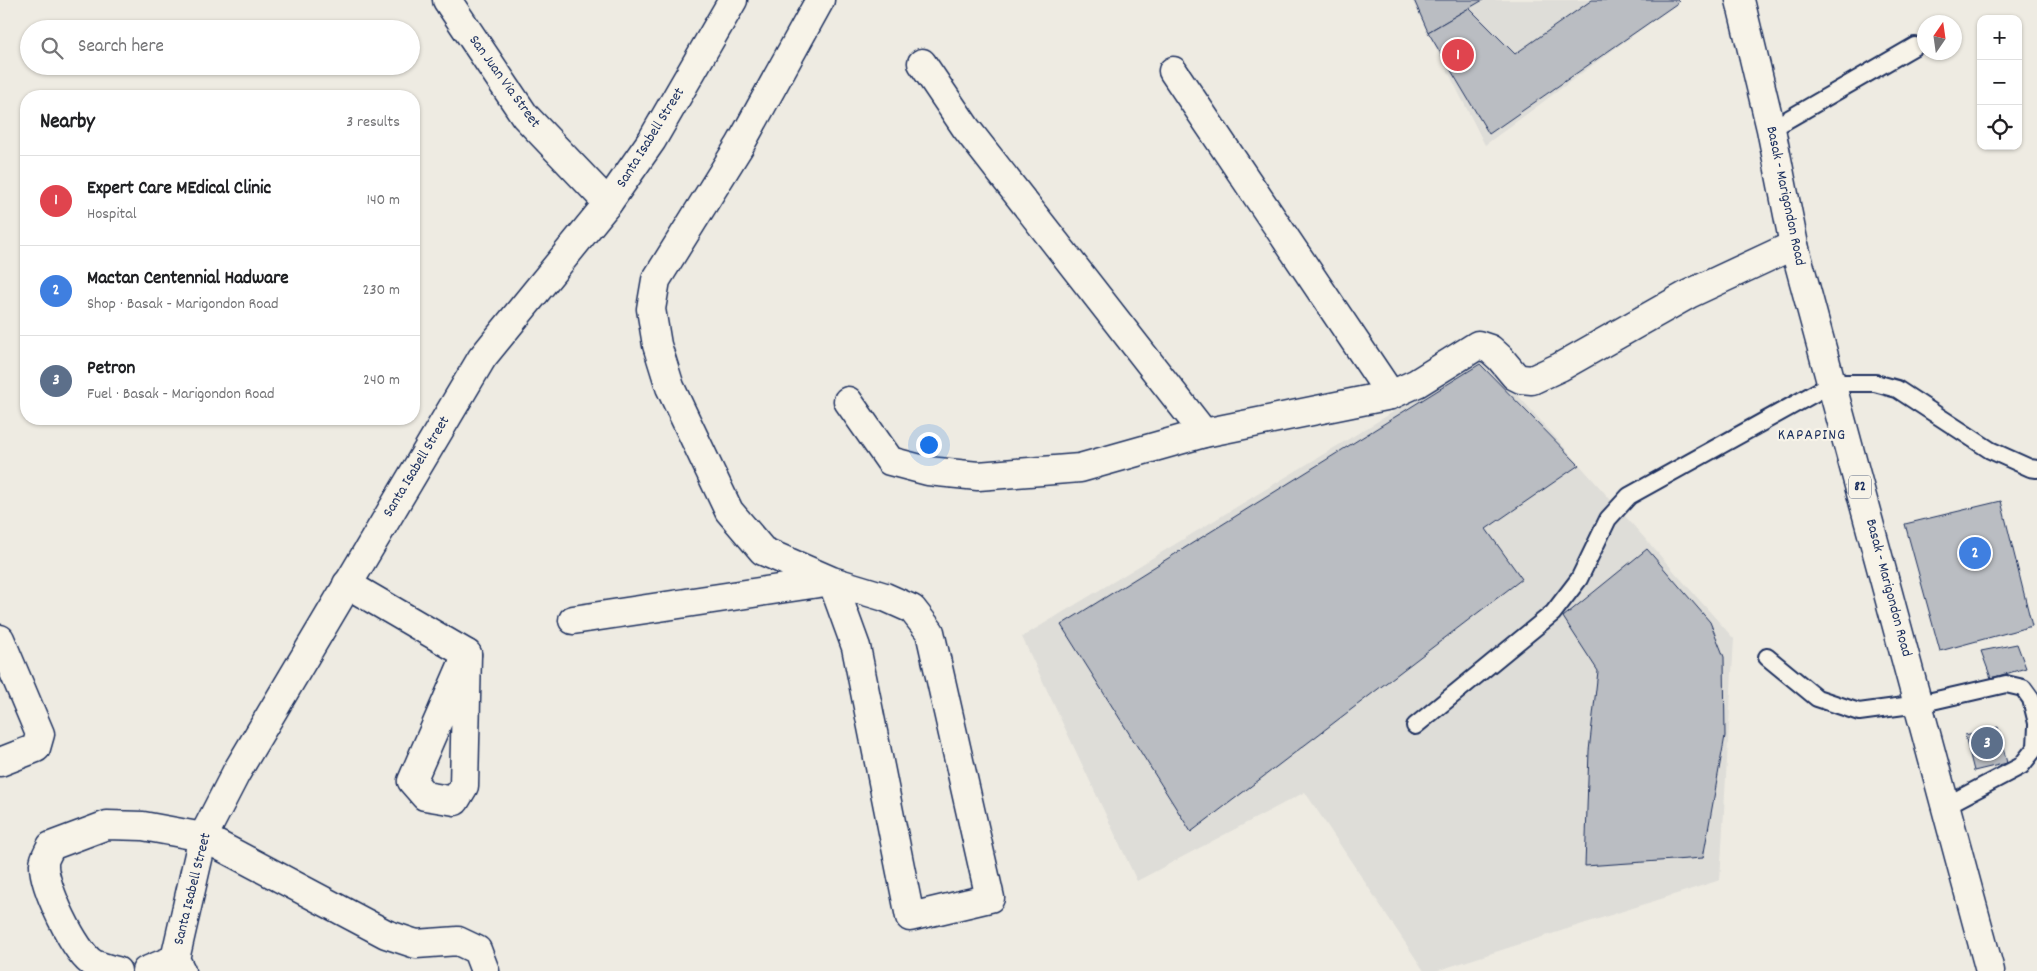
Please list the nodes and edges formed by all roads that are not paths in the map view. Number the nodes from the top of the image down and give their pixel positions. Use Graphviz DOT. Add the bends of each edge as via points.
graph roads {
  1 [pos="447,0"];
  2 [pos="733,0"];
  3 [pos="820,0"];
  4 [pos="1740,0"];
  5 [pos="1915,46"];
  6 [pos="922,63"];
  7 [pos="1173,70"];
  8 [pos="1771,129"];
  9 [pos="608,203"];
  10 [pos="1794,245"];
  11 [pos="1833,383"];
  12 [pos="1391,395"];
  13 [pos="848,401"];
  14 [pos="1204,433"];
  15 [pos="2037,468"];
  16 [pos="832,582"];
  17 [pos="347,584"];
  18 [pos="573,620"];
  19 [pos="0,641"];
  20 [pos="467,654"];
  21 [pos="1767,657"];
  22 [pos="1918,704"];
  23 [pos="2037,725"];
  24 [pos="1415,726"];
  25 [pos="0,762"];
  26 [pos="1945,806"];
  27 [pos="203,837"];
  28 [pos="178,965"];
  29 [pos="116,971"];
  30 [pos="146,971"];
  31 [pos="485,971"];
  32 [pos="1990,971"];
  1 -- 9 [label="street, San Juan Via Street" via="525,116"];
  2 -- 9 [label="street, Santa Isabell Street" via="652,140"];
  3 -- 16 [label="street" via="740,145 656,280 651,309 657,345 670,387 729,511 763,550"];
  4 -- 8 [label="street, Basak - Marigondon Road / 82"];
  5 -- 8 [label="lane"];
  6 -- 14 [label="street" via="966,128"];
  7 -- 12 [label="street"];
  8 -- 10 [label="street, Basak - Marigondon Road / 82"];
  9 -- 17 [label="street, Santa Isabell Street" via="482,358"];
  10 -- 11 [label="street, Basak - Marigondon Road / 82"];
  10 -- 12 [label="street" via="1689,294 1560,368 1532,380 1521,380 1490,349 1478,345 1418,383"];
  11 -- 15 [label="lane" via="1875,383 1896,389 1990,450 2030,468"];
  11 -- 22 [label="street, Basak - Marigondon Road / 82"];
  11 -- 24 [label="lane" via="1629,496 1608,519 1579,580 1553,613"];
  12 -- 14 [label="street"];
  13 -- 14 [label="street" via="890,461 928,471 978,476 1080,468"];
  16 -- 16 [label="street" via="856,647 910,917 990,898 930,632 912,609"];
  16 -- 18 [label="street"];
  17 -- 20 [label="street"];
  17 -- 27 [label="street, Santa Isabell Street" via="236,773"];
  19 -- 25 [label="street" via="40,734 36,748"];
  21 -- 22 [label="lane" via="1817,698 1858,712"];
  22 -- 23 [label="lane" via="2006,684 2023,688 2031,699"];
  22 -- 26 [label="street, Basak - Marigondon Road / 82"];
  23 -- 26 [label="lane" via="2036,747 2021,766"];
  26 -- 32 [label="street, Basak - Marigondon Road / 82"];
  27 -- 28 [label="street, Santa Isabell Street"];
  27 -- 29 [label="street" via="143,826 107,825 51,846 44,862 45,875 74,942 92,964"];
  27 -- 31 [label="street" via="386,934 416,944 458,941 477,950"];
  28 -- 30 [label="street"];
}
